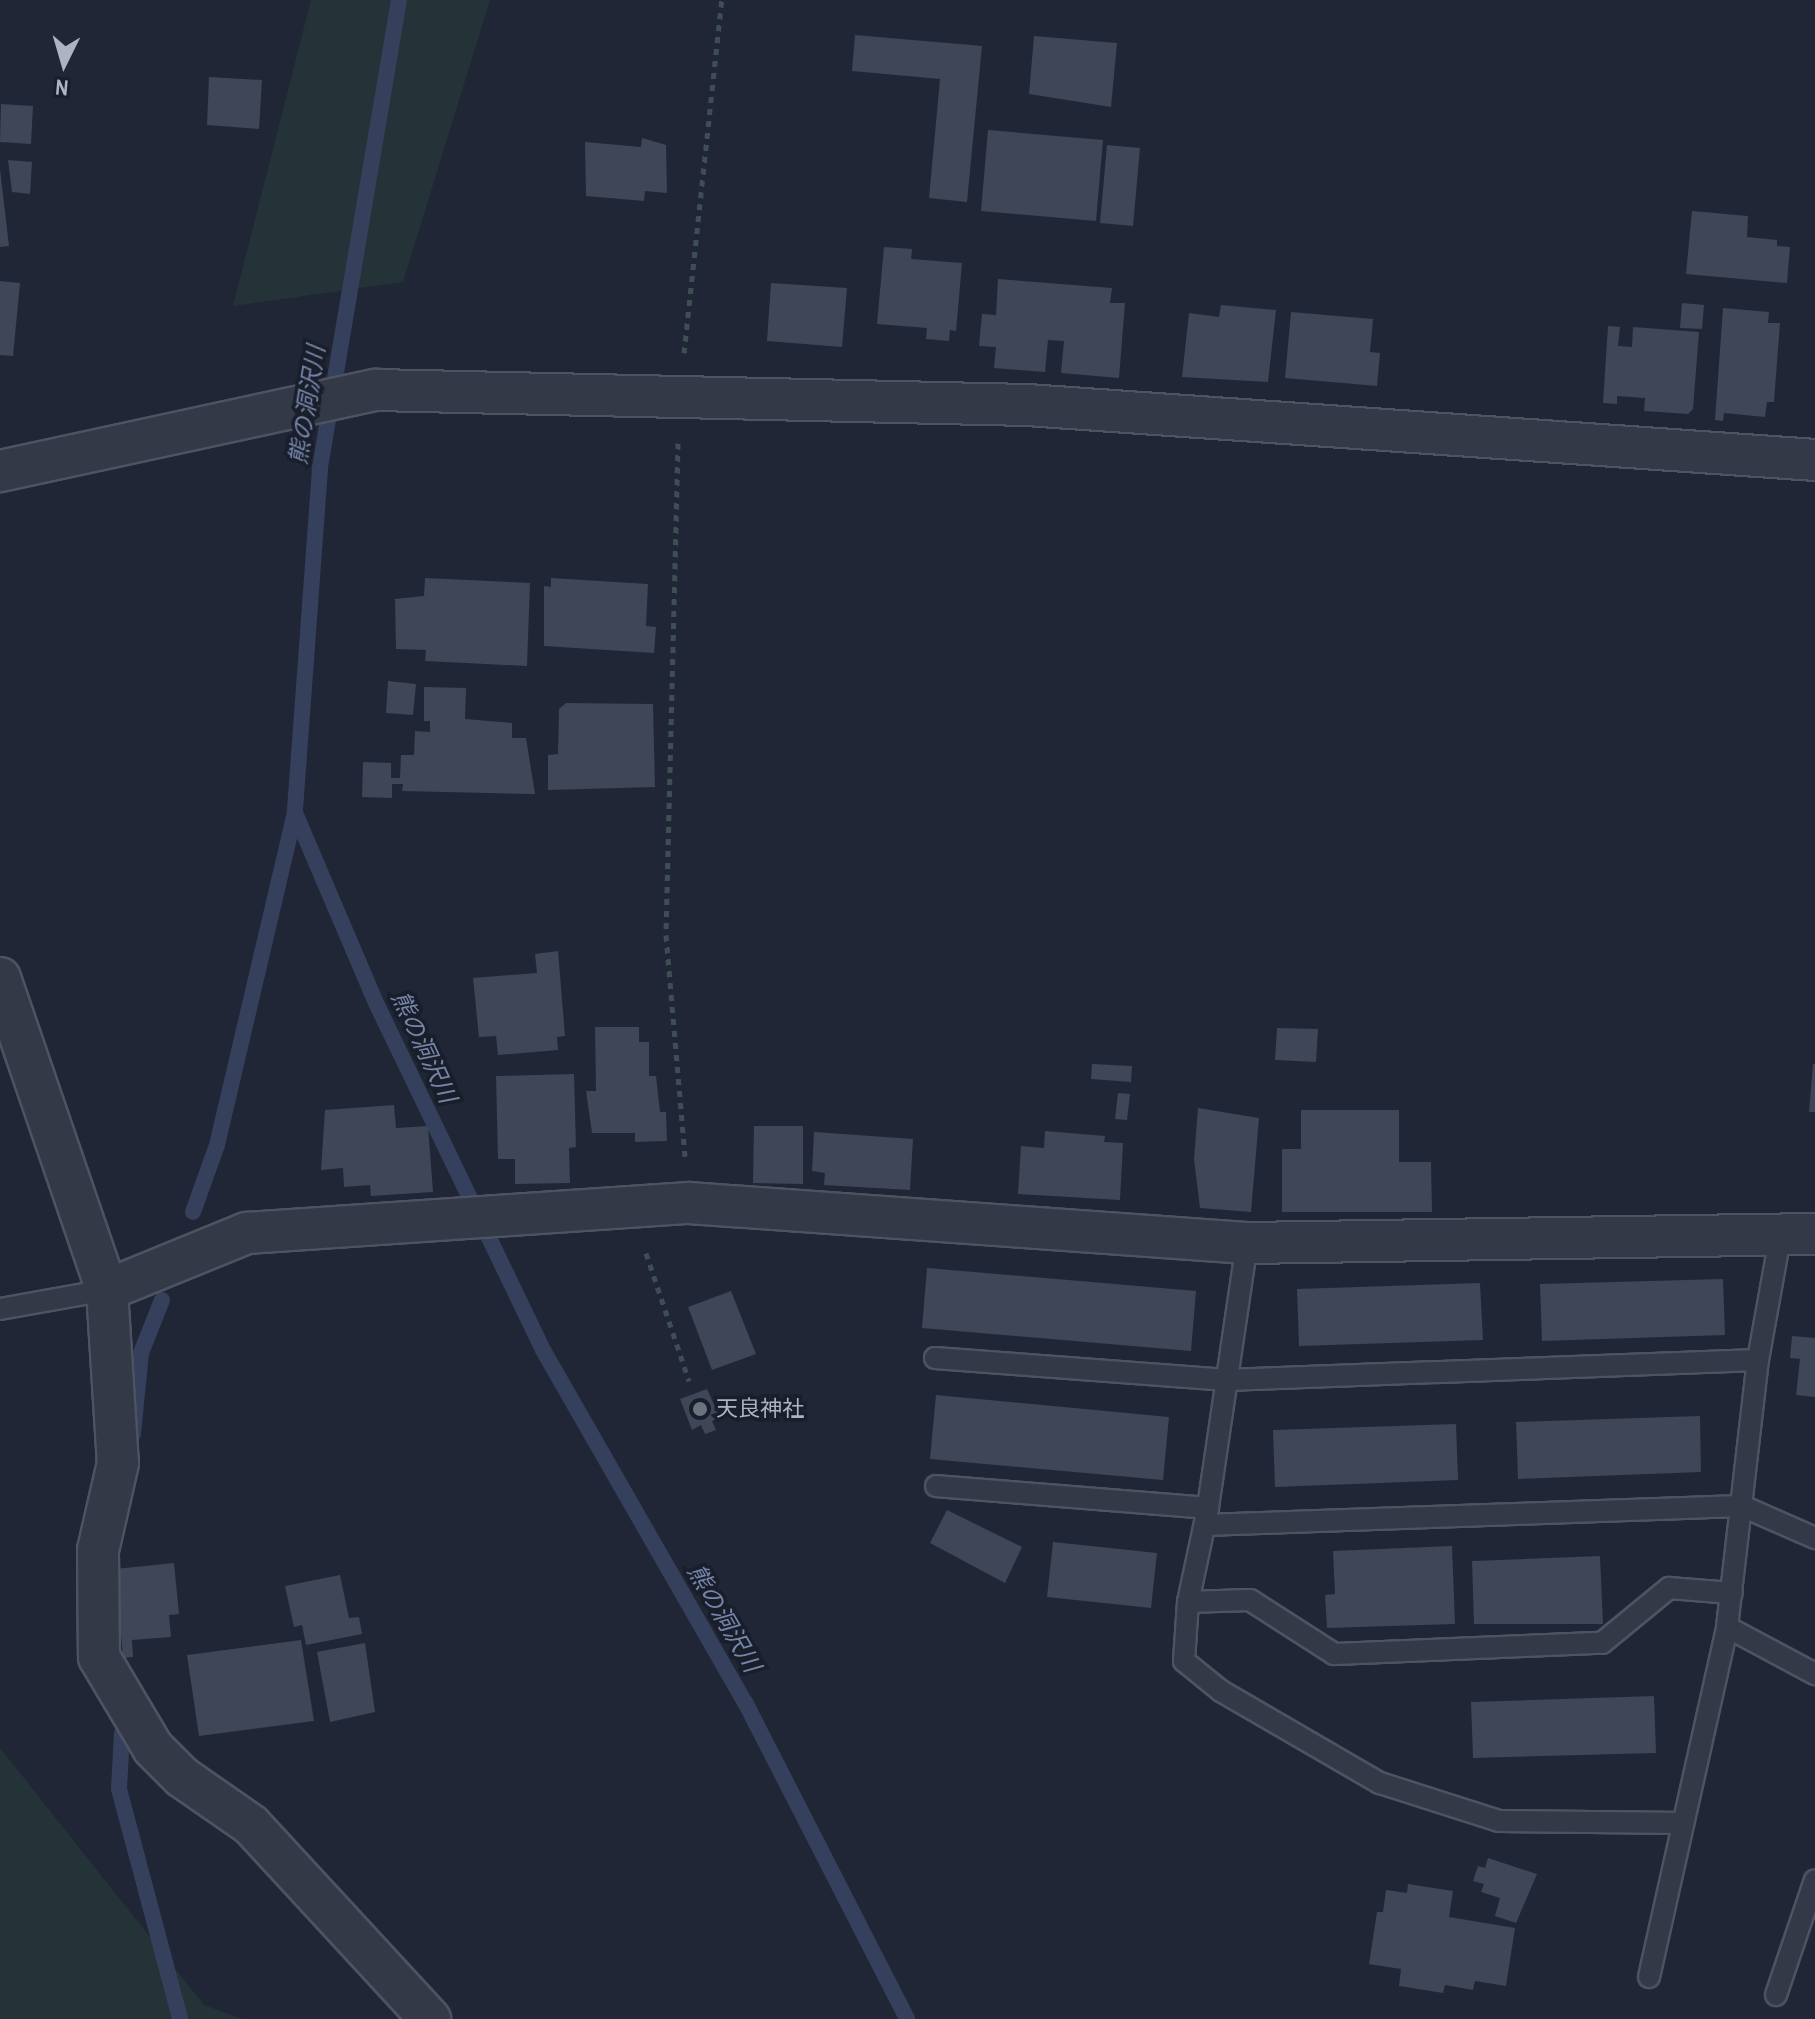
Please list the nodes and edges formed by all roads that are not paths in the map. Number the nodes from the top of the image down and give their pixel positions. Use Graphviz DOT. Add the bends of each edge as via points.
graph roads {
  1 [pos="1815,460"];
  2 [pos="0,471"];
  3 [pos="0,978"];
  4 [pos="1798,1233"];
  5 [pos="1247,1243"];
  6 [pos="107,1290"];
  7 [pos="0,1309"];
  8 [pos="935,1358"];
  9 [pos="1758,1360"];
  10 [pos="1227,1380"];
  11 [pos="936,1486"];
  12 [pos="1742,1506"];
  13 [pos="1206,1516"];
  14 [pos="1815,1538"];
  15 [pos="1732,1593"];
  16 [pos="1188,1602"];
  17 [pos="1727,1627"];
  18 [pos="1815,1674"];
  19 [pos="1683,1823"];
  20 [pos="1815,1880"];
  21 [pos="1649,1977"];
  22 [pos="1776,1995"];
  23 [pos="430,2019"];
  1 -- 2 [label="street" via="1027,405 376,390"];
  3 -- 6 [label="street"];
  4 -- 5 [label="street"];
  4 -- 9 [label="lane"];
  5 -- 6 [label="street" via="689,1203 247,1233"];
  5 -- 10 [label="lane"];
  6 -- 7 [label="lane"];
  6 -- 23 [label="street" via="118,1463 98,1550 99,1657 153,1748 182,1777 251,1825"];
  8 -- 10 [label="lane"];
  9 -- 10 [label="lane"];
  9 -- 12 [label="lane"];
  10 -- 13 [label="lane"];
  11 -- 13 [label="lane"];
  12 -- 13 [label="lane"];
  12 -- 14 [label="lane"];
  12 -- 15 [label="lane"];
  13 -- 16 [label="lane"];
  15 -- 16 [label="lane" via="1669,1588 1602,1643 1334,1654 1250,1600"];
  15 -- 17 [label="lane"];
  16 -- 19 [label="lane" via="1184,1661 1221,1691 1380,1783 1499,1821"];
  17 -- 18 [label="lane"];
  17 -- 19 [label="lane"];
  19 -- 21 [label="lane"];
  20 -- 22 [label="lane"];
}
